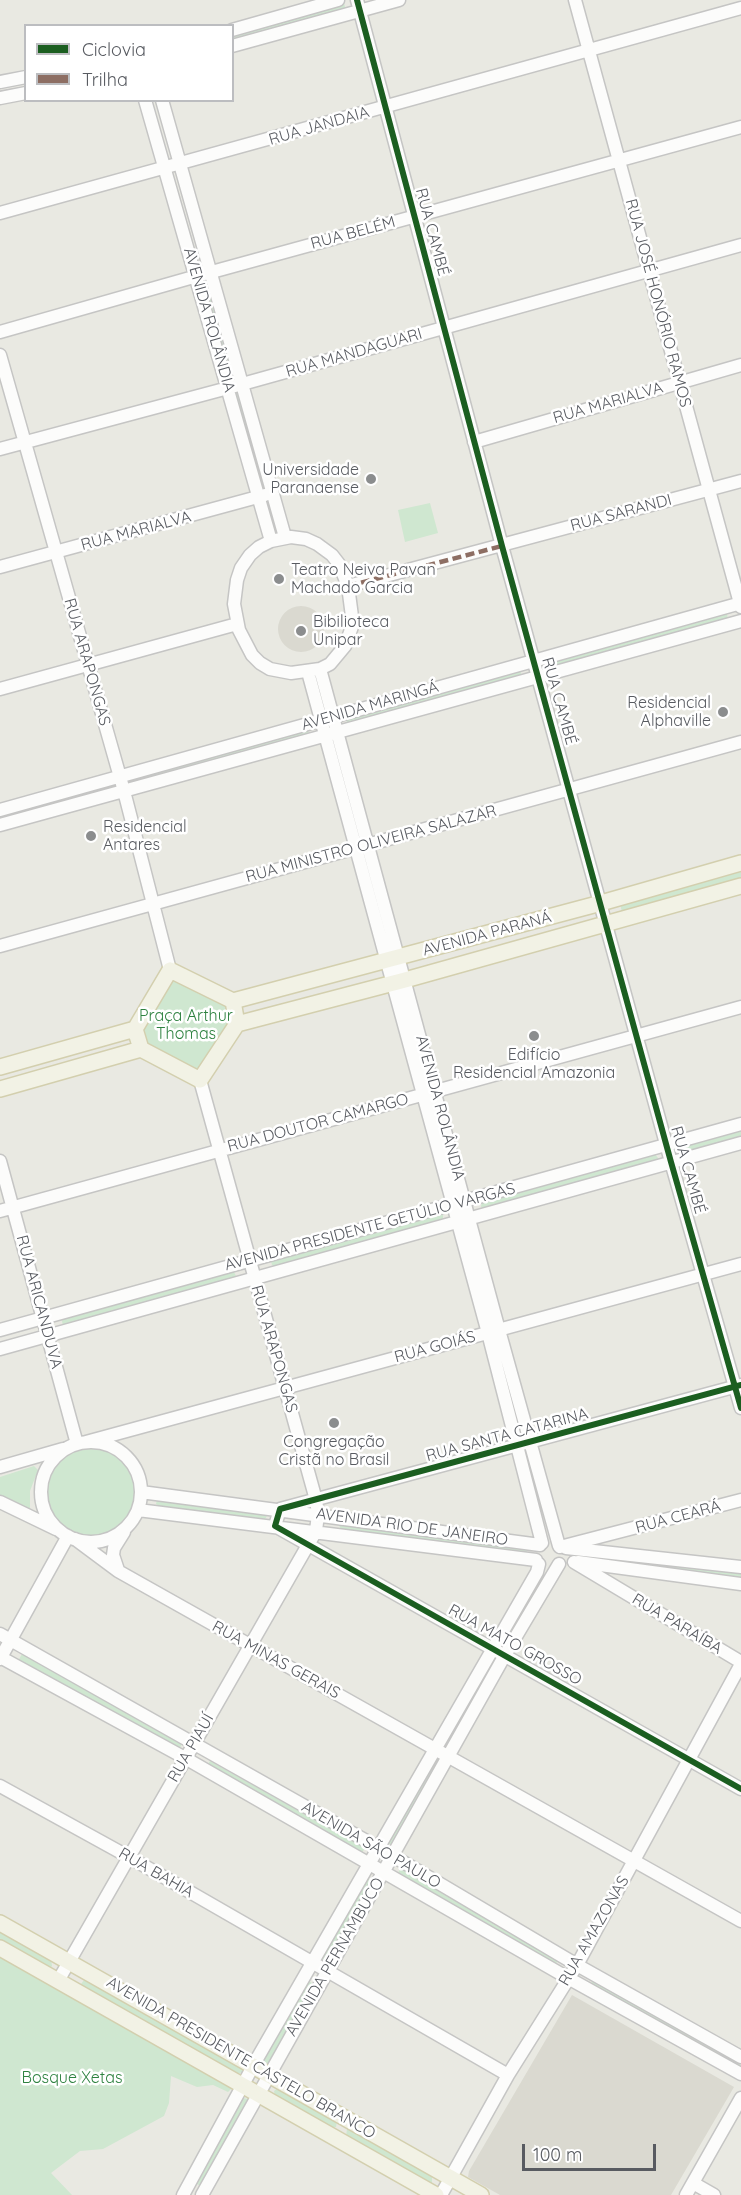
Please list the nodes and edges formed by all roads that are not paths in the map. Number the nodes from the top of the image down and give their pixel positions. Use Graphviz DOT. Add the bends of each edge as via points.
graph roads {
  1 [pos="338,0"];
  2 [pos="399,0"];
  3 [pos="574,0"];
  4 [pos="358,5"];
  5 [pos="741,8"];
  6 [pos="234,29"];
  7 [pos="234,45"];
  8 [pos="589,50"];
  9 [pos="24,77"];
  10 [pos="0,82"];
  11 [pos="24,93"];
  12 [pos="0,98"];
  13 [pos="146,102"];
  14 [pos="163,102"];
  15 [pos="385,107"];
  16 [pos="741,127"];
  17 [pos="619,160"];
  18 [pos="180,164"];
  19 [pos="165,169"];
  20 [pos="0,213"];
  21 [pos="414,216"];
  22 [pos="741,245"];
  23 [pos="649,271"];
  24 [pos="210,272"];
  25 [pos="197,276"];
  26 [pos="444,328"];
  27 [pos="0,332"];
  28 [pos="0,355"];
  29 [pos="741,365"];
  30 [pos="680,382"];
  31 [pos="241,384"];
  32 [pos="228,388"];
  33 [pos="25,442"];
  34 [pos="474,442"];
  35 [pos="0,449"];
  36 [pos="741,481"];
  37 [pos="709,489"];
  38 [pos="272,493"];
  39 [pos="259,497"];
  40 [pos="285,537"];
  41 [pos="271,541"];
  42 [pos="502,546"];
  43 [pos="56,552"];
  44 [pos="0,567"];
  45 [pos="348,586"];
  46 [pos="741,604"];
  47 [pos="741,621"];
  48 [pos="237,624"];
  49 [pos="533,660"];
  50 [pos="88,665"];
  51 [pos="320,669"];
  52 [pos="308,672"];
  53 [pos="538,676"];
  54 [pos="0,689"];
  55 [pos="327,718"];
  56 [pos="337,732"];
  57 [pos="325,735"];
  58 [pos="741,742"];
  59 [pos="119,776"];
  60 [pos="569,789"];
  61 [pos="124,791"];
  62 [pos="56,794"];
  63 [pos="61,808"];
  64 [pos="0,810"];
  65 [pos="0,825"];
  66 [pos="362,846"];
  67 [pos="741,863"];
  68 [pos="741,886"];
  69 [pos="601,903"];
  70 [pos="152,904"];
  71 [pos="607,925"];
  72 [pos="0,946"];
  73 [pos="392,959"];
  74 [pos="170,970"];
  75 [pos="398,982"];
  76 [pos="232,1001"];
  77 [pos="741,1007"];
  78 [pos="237,1024"];
  79 [pos="135,1029"];
  80 [pos="637,1036"];
  81 [pos="108,1037"];
  82 [pos="141,1049"];
  83 [pos="116,1056"];
  84 [pos="4,1066"];
  85 [pos="201,1080"];
  86 [pos="7,1087"];
  87 [pos="435,1091"];
  88 [pos="422,1095"];
  89 [pos="741,1124"];
  90 [pos="741,1143"];
  91 [pos="667,1145"];
  92 [pos="220,1150"];
  93 [pos="0,1161"];
  94 [pos="671,1162"];
  95 [pos="465,1201"];
  96 [pos="452,1205"];
  97 [pos="13,1207"];
  98 [pos="0,1211"];
  99 [pos="470,1219"];
  100 [pos="457,1222"];
  101 [pos="249,1260"];
  102 [pos="741,1264"];
  103 [pos="704,1274"];
  104 [pos="255,1280"];
  105 [pos="43,1318"];
  106 [pos="0,1330"];
  107 [pos="493,1331"];
  108 [pos="48,1335"];
  109 [pos="0,1349"];
  110 [pos="738,1386"];
  111 [pos="286,1388"];
  112 [pos="741,1408"];
  113 [pos="128,1430"];
  114 [pos="531,1443"];
  115 [pos="78,1444"];
  116 [pos="517,1447"];
  117 [pos="121,1452"];
  118 [pos="0,1467"];
  119 [pos="141,1492"];
  120 [pos="316,1500"];
  121 [pos="741,1500"];
  122 [pos="0,1502"];
  123 [pos="280,1509"];
  124 [pos="138,1510"];
  125 [pos="318,1514"];
  126 [pos="130,1523"];
  127 [pos="274,1526"];
  128 [pos="316,1532"];
  129 [pos="614,1533"];
  130 [pos="69,1536"];
  131 [pos="541,1544"];
  132 [pos="307,1546"];
  133 [pos="562,1554"];
  134 [pos="617,1561"];
  135 [pos="538,1562"];
  136 [pos="741,1567"];
  137 [pos="118,1571"];
  138 [pos="741,1584"];
  139 [pos="614,1586"];
  140 [pos="5,1637"];
  141 [pos="250,1646"];
  142 [pos="492,1647"];
  143 [pos="506,1655"];
  144 [pos="0,1658"];
  145 [pos="741,1663"];
  146 [pos="193,1743"];
  147 [pos="434,1748"];
  148 [pos="449,1756"];
  149 [pos="184,1758"];
  150 [pos="689,1759"];
  151 [pos="0,1786"];
  152 [pos="741,1789"];
  153 [pos="377,1847"];
  154 [pos="129,1857"];
  155 [pos="393,1857"];
  156 [pos="634,1860"];
  157 [pos="368,1863"];
  158 [pos="384,1872"];
  159 [pos="741,1921"];
  160 [pos="0,1923"];
  161 [pos="0,1948"];
  162 [pos="70,1961"];
  163 [pos="311,1963"];
  164 [pos="577,1965"];
  165 [pos="327,1971"];
  166 [pos="568,1978"];
  167 [pos="58,1981"];
  168 [pos="741,2057"];
  169 [pos="253,2065"];
  170 [pos="269,2074"];
  171 [pos="741,2074"];
  172 [pos="508,2075"];
  173 [pos="242,2085"];
  174 [pos="258,2094"];
  175 [pos="741,2098"];
  176 [pos="347,2118"];
  177 [pos="215,2135"];
  178 [pos="335,2138"];
  179 [pos="231,2143"];
  180 [pos="451,2178"];
  181 [pos="693,2183"];
  182 [pos="185,2191"];
  183 [pos="201,2195"];
  184 [pos="436,2195"];
  185 [pos="441,2195"];
  186 [pos="482,2195"];
  187 [pos="686,2195"];
  188 [pos="714,2195"];
  1 -- 6 [label="street"];
  2 -- 4 [label="street"];
  3 -- 8 [label="street, RUA JOSÉ HONÓRIO RAMOS"];
  4 -- 7 [label="street"];
  4 -- 15 [label="street, RUA CAMBÉ"];
  5 -- 8 [label="street, RUA JANDAIA"];
  8 -- 15 [label="street, RUA JANDAIA"];
  8 -- 17 [label="street, RUA JOSÉ HONÓRIO RAMOS"];
  9 -- 10 [label="street"];
  11 -- 12 [label="street"];
  13 -- 19 [label="street, AVENIDA ROLÂNDIA"];
  14 -- 18 [label="street, AVENIDA ROLÂNDIA"];
  15 -- 18 [label="street, RUA JANDAIA"];
  15 -- 21 [label="street, RUA CAMBÉ"];
  16 -- 17 [label="street, RUA BELÉM"];
  17 -- 21 [label="street, RUA BELÉM"];
  17 -- 23 [label="street, RUA JOSÉ HONÓRIO RAMOS"];
  18 -- 19 [label="street, RUA JANDAIA"];
  18 -- 24 [label="street, AVENIDA ROLÂNDIA"];
  19 -- 20 [label="street, RUA JANDAIA"];
  19 -- 25 [label="street, AVENIDA ROLÂNDIA"];
  21 -- 24 [label="street, RUA BELÉM"];
  21 -- 26 [label="street, RUA CAMBÉ"];
  22 -- 23 [label="street, RUA MANDAGUARI"];
  23 -- 26 [label="street, RUA MANDAGUARI"];
  23 -- 30 [label="street, RUA JOSÉ HONÓRIO RAMOS"];
  24 -- 25 [label="street, RUA BELÉM"];
  24 -- 31 [label="street, AVENIDA ROLÂNDIA"];
  25 -- 27 [label="street, RUA BELÉM"];
  25 -- 32 [label="street, AVENIDA ROLÂNDIA"];
  26 -- 31 [label="street, RUA MANDAGUARI"];
  26 -- 34 [label="street, RUA CAMBÉ"];
  28 -- 33 [label="street, RUA ARAPONGAS"];
  29 -- 30 [label="street, RUA MARIALVA"];
  30 -- 34 [label="street, RUA MARIALVA"];
  30 -- 37 [label="street, RUA JOSÉ HONÓRIO RAMOS"];
  31 -- 32 [label="street, RUA MANDAGUARI"];
  31 -- 38 [label="street, AVENIDA ROLÂNDIA"];
  32 -- 33 [label="street, RUA MANDAGUARI"];
  32 -- 39 [label="street, AVENIDA ROLÂNDIA"];
  33 -- 35 [label="street, RUA MANDAGUARI"];
  33 -- 43 [label="street, RUA ARAPONGAS"];
  34 -- 42 [label="street, RUA CAMBÉ"];
  36 -- 37 [label="street, RUA SARANDI"];
  37 -- 42 [label="street, RUA SARANDI"];
  37 -- 46 [label="street, RUA JOSÉ HONÓRIO RAMOS"];
  38 -- 39 [label="street, RUA MARIALVA"];
  38 -- 40 [label="street, AVENIDA ROLÂNDIA"];
  39 -- 41 [label="street, AVENIDA ROLÂNDIA"];
  39 -- 43 [label="street, RUA MARIALVA"];
  40 -- 41 [label="street"];
  40 -- 45 [label="street" via="306,539 328,551 339,564"];
  41 -- 48 [label="street" via="253,551 241,568 235,591"];
  42 -- 45 [label="street, RUA SARANDI"];
  42 -- 49 [label="street, RUA CAMBÉ"];
  43 -- 44 [label="street, RUA MARIALVA"];
  43 -- 50 [label="street, RUA ARAPONGAS"];
  45 -- 51 [label="street" via="353,611 349,639 336,659"];
  46 -- 49 [label="street, AVENIDA MARINGÁ"];
  47 -- 53 [label="street, AVENIDA MARINGÁ"];
  48 -- 50 [label="street"];
  48 -- 52 [label="street" via="248,651 260,663 283,672"];
  49 -- 53 [label="street, RUA CAMBÉ"];
  49 -- 55 [label="street, AVENIDA MARINGÁ"];
  50 -- 54 [label="street"];
  50 -- 59 [label="street, RUA ARAPONGAS"];
  51 -- 52 [label="street"];
  51 -- 55 [label="street, AVENIDA ROLÂNDIA"];
  52 -- 55 [label="street, AVENIDA ROLÂNDIA"];
  53 -- 56 [label="street, AVENIDA MARINGÁ"];
  53 -- 60 [label="street, RUA CAMBÉ"];
  55 -- 56 [label="street, AVENIDA ROLÂNDIA"];
  55 -- 57 [label="street, AVENIDA ROLÂNDIA"];
  55 -- 59 [label="street, AVENIDA MARINGÁ"];
  56 -- 57 [label="street, AVENIDA MARINGÁ"];
  56 -- 66 [label="street, AVENIDA ROLÂNDIA"];
  57 -- 61 [label="street, AVENIDA MARINGÁ"];
  57 -- 66 [label="street, AVENIDA ROLÂNDIA"];
  58 -- 60 [label="street, RUA MINISTRO OLIVEIRA SALAZAR"];
  59 -- 61 [label="street, RUA ARAPONGAS"];
  59 -- 62 [label="street, AVENIDA MARINGÁ"];
  60 -- 66 [label="street, RUA MINISTRO OLIVEIRA SALAZAR"];
  60 -- 69 [label="street, RUA CAMBÉ"];
  61 -- 63 [label="street, AVENIDA MARINGÁ"];
  61 -- 70 [label="street, RUA ARAPONGAS"];
  62 -- 63 [label="street"];
  62 -- 64 [label="street, AVENIDA MARINGÁ"];
  63 -- 65 [label="street, AVENIDA MARINGÁ"];
  66 -- 70 [label="street, RUA MINISTRO OLIVEIRA SALAZAR"];
  66 -- 73 [label="street, AVENIDA ROLÂNDIA"];
  67 -- 69 [label="main road, AVENIDA PARANÁ"];
  68 -- 71 [label="main road, AVENIDA PARANÁ"];
  69 -- 71 [label="street, RUA CAMBÉ"];
  69 -- 73 [label="main road, AVENIDA PARANÁ"];
  70 -- 72 [label="street, RUA MINISTRO OLIVEIRA SALAZAR"];
  70 -- 74 [label="street, RUA ARAPONGAS"];
  71 -- 75 [label="main road, AVENIDA PARANÁ"];
  71 -- 80 [label="street, RUA CAMBÉ"];
  73 -- 75 [label="street, AVENIDA ROLÂNDIA"];
  73 -- 76 [label="main road, AVENIDA PARANÁ"];
  74 -- 76 [label="main road"];
  74 -- 79 [label="main road"];
  75 -- 78 [label="main road, AVENIDA PARANÁ"];
  75 -- 87 [label="street, AVENIDA ROLÂNDIA"];
  75 -- 88 [label="street, AVENIDA ROLÂNDIA"];
  76 -- 78 [label="main road"];
  77 -- 80 [label="street, RUA DOUTOR CAMARGO"];
  78 -- 85 [label="main road"];
  79 -- 81 [label="main road"];
  79 -- 82 [label="main road"];
  80 -- 87 [label="street, RUA DOUTOR CAMARGO"];
  80 -- 91 [label="street, RUA CAMBÉ"];
  81 -- 83 [label="main road" via="118,1041"];
  81 -- 84 [label="main road"];
  82 -- 83 [label="main road"];
  82 -- 85 [label="main road"];
  83 -- 86 [label="main road"];
  84 -- 86 [label="main road"];
  85 -- 92 [label="street, RUA ARAPONGAS"];
  87 -- 88 [label="street, RUA DOUTOR CAMARGO"];
  87 -- 95 [label="street, AVENIDA ROLÂNDIA"];
  88 -- 92 [label="street, RUA DOUTOR CAMARGO"];
  88 -- 96 [label="street, AVENIDA ROLÂNDIA"];
  89 -- 91 [label="street, AVENIDA PRESIDENTE GETÚLIO VARGAS"];
  90 -- 94 [label="street, AVENIDA PRESIDENTE GETÚLIO VARGAS"];
  91 -- 94 [label="street, RUA CAMBÉ"];
  91 -- 95 [label="street, AVENIDA PRESIDENTE GETÚLIO VARGAS"];
  92 -- 97 [label="street, RUA DOUTOR CAMARGO"];
  92 -- 101 [label="street, RUA ARAPONGAS"];
  93 -- 97 [label="street, RUA ARICANDUVA"];
  94 -- 99 [label="street, AVENIDA PRESIDENTE GETÚLIO VARGAS"];
  94 -- 103 [label="street, RUA CAMBÉ"];
  95 -- 96 [label="street, AVENIDA PRESIDENTE GETÚLIO VARGAS"];
  95 -- 99 [label="street, AVENIDA ROLÂNDIA"];
  96 -- 100 [label="street, AVENIDA ROLÂNDIA"];
  96 -- 101 [label="street, AVENIDA PRESIDENTE GETÚLIO VARGAS"];
  97 -- 98 [label="street, RUA DOUTOR CAMARGO"];
  97 -- 105 [label="street, RUA ARICANDUVA"];
  99 -- 100 [label="street, AVENIDA PRESIDENTE GETÚLIO VARGAS"];
  99 -- 107 [label="street, AVENIDA ROLÂNDIA"];
  100 -- 104 [label="street, AVENIDA PRESIDENTE GETÚLIO VARGAS"];
  100 -- 107 [label="street, AVENIDA ROLÂNDIA"];
  101 -- 104 [label="street, RUA ARAPONGAS"];
  101 -- 105 [label="street, AVENIDA PRESIDENTE GETÚLIO VARGAS"];
  102 -- 103 [label="street, RUA GOIÁS"];
  103 -- 107 [label="street, RUA GOIÁS"];
  103 -- 110 [label="street, RUA CAMBÉ"];
  104 -- 108 [label="street, AVENIDA PRESIDENTE GETÚLIO VARGAS"];
  104 -- 111 [label="street, RUA ARAPONGAS"];
  105 -- 106 [label="street, AVENIDA PRESIDENTE GETÚLIO VARGAS"];
  105 -- 108 [label="street, RUA ARICANDUVA"];
  107 -- 111 [label="street, RUA GOIÁS"];
  107 -- 114 [label="street, AVENIDA ROLÂNDIA"];
  107 -- 116 [label="street, AVENIDA ROLÂNDIA"];
  108 -- 109 [label="street, AVENIDA PRESIDENTE GETÚLIO VARGAS"];
  108 -- 115 [label="street, RUA ARICANDUVA"];
  110 -- 112 [label="street, RUA CAMBÉ"];
  110 -- 114 [label="street, RUA SANTA CATARINA"];
  111 -- 113 [label="street, RUA GOIÁS"];
  111 -- 120 [label="street, RUA ARAPONGAS"];
  113 -- 115 [label="street, RUA GOIÁS"];
  113 -- 117 [label="street"];
  114 -- 116 [label="street, RUA SANTA CATARINA"];
  114 -- 133 [label="street, AVENIDA ROLÂNDIA"];
  115 -- 117 [label="street" via="105,1444"];
  115 -- 118 [label="street"];
  115 -- 130 [label="street" via="48,1466 41,1487 44,1509 51,1522"];
  116 -- 120 [label="street, RUA SANTA CATARINA"];
  116 -- 131 [label="street, AVENIDA ROLÂNDIA"];
  117 -- 119 [label="street" via="134,1466"];
  119 -- 123 [label="street, AVENIDA RIO DE JANEIRO"];
  119 -- 124 [label="street"];
  120 -- 123 [label="street, RUA SANTA CATARINA"];
  120 -- 125 [label="street, RUA ARAPONGAS"];
  121 -- 129 [label="street, RUA CEARÁ"];
  122 -- 130 [label="street"];
  123 -- 125 [label="street, AVENIDA RIO DE JANEIRO"];
  123 -- 127 [label="street"];
  124 -- 126 [label="street"];
  124 -- 127 [label="street, AVENIDA RIO DE JANEIRO"];
  125 -- 128 [label="street, RUA PIAUÍ"];
  125 -- 131 [label="street, AVENIDA RIO DE JANEIRO"];
  126 -- 130 [label="street" via="105,1540 90,1542"];
  126 -- 137 [label="street" via="114,1548"];
  127 -- 128 [label="street, AVENIDA RIO DE JANEIRO"];
  127 -- 132 [label="street, RUA MATO GROSSO"];
  128 -- 132 [label="street, RUA PIAUÍ"];
  128 -- 135 [label="street, AVENIDA RIO DE JANEIRO"];
  129 -- 133 [label="street, RUA CEARÁ"];
  129 -- 134 [label="street, RUA CEARÁ"];
  130 -- 137 [label="street, RUA MINAS GERAIS"];
  130 -- 140 [label="street"];
  131 -- 133 [label="street" via="549,1541"];
  131 -- 135 [label="street" via="536,1551"];
  132 -- 141 [label="street, RUA PIAUÍ"];
  132 -- 142 [label="street, RUA MATO GROSSO"];
  133 -- 134 [label="street"];
  133 -- 134 [label="street"];
  133 -- 135 [label="street" via="547,1568"];
  133 -- 139 [label="street, RUA PARAÍBA"];
  133 -- 143 [label="street, AVENIDA PERNAMBUCO"];
  134 -- 136 [label="street"];
  134 -- 138 [label="street"];
  134 -- 139 [label="street, RUA PARAÍBA"];
  135 -- 142 [label="street, AVENIDA PERNAMBUCO" via="537,1572"];
  137 -- 141 [label="street, RUA MINAS GERAIS"];
  139 -- 145 [label="street, RUA PARAÍBA"];
  140 -- 144 [label="street"];
  140 -- 146 [label="street, AVENIDA SÃO PAULO"];
  141 -- 146 [label="street, RUA PIAUÍ"];
  141 -- 147 [label="street, RUA MINAS GERAIS"];
  142 -- 143 [label="street, RUA MATO GROSSO"];
  142 -- 147 [label="street, AVENIDA PERNAMBUCO"];
  143 -- 148 [label="street, AVENIDA PERNAMBUCO"];
  143 -- 150 [label="street, RUA MATO GROSSO"];
  144 -- 149 [label="street, AVENIDA SÃO PAULO"];
  145 -- 150 [label="street, RUA AMAZONAS"];
  146 -- 149 [label="street, RUA PIAUÍ"];
  146 -- 153 [label="street, AVENIDA SÃO PAULO"];
  147 -- 148 [label="street, RUA MINAS GERAIS"];
  147 -- 153 [label="street, AVENIDA PERNAMBUCO"];
  148 -- 155 [label="street, AVENIDA PERNAMBUCO"];
  148 -- 156 [label="street"];
  149 -- 154 [label="street, RUA PIAUÍ"];
  149 -- 157 [label="street, AVENIDA SÃO PAULO"];
  150 -- 152 [label="street, RUA MATO GROSSO"];
  150 -- 156 [label="street, RUA AMAZONAS"];
  151 -- 154 [label="street, RUA BAHIA"];
  153 -- 155 [label="street, AVENIDA SÃO PAULO"];
  153 -- 157 [label="street, AVENIDA PERNAMBUCO"];
  154 -- 162 [label="street, RUA PIAUÍ"];
  154 -- 163 [label="street, RUA BAHIA"];
  155 -- 158 [label="street, AVENIDA PERNAMBUCO"];
  155 -- 164 [label="street, AVENIDA SÃO PAULO"];
  156 -- 159 [label="street"];
  156 -- 164 [label="street, RUA AMAZONAS"];
  157 -- 158 [label="street, AVENIDA SÃO PAULO"];
  157 -- 163 [label="street, AVENIDA PERNAMBUCO"];
  158 -- 165 [label="street, AVENIDA PERNAMBUCO"];
  158 -- 166 [label="street, AVENIDA SÃO PAULO"];
  160 -- 162 [label="main road, AVENIDA PRESIDENTE CASTELO BRANCO"];
  161 -- 167 [label="main road, AVENIDA PRESIDENTE CASTELO BRANCO"];
  162 -- 167 [label="street, RUA PIAUÍ"];
  162 -- 169 [label="main road, AVENIDA PRESIDENTE CASTELO BRANCO"];
  163 -- 165 [label="street, RUA BAHIA"];
  163 -- 169 [label="street, AVENIDA PERNAMBUCO"];
  164 -- 166 [label="street, RUA AMAZONAS"];
  164 -- 168 [label="street, AVENIDA SÃO PAULO"];
  165 -- 170 [label="street, AVENIDA PERNAMBUCO"];
  165 -- 172 [label="street"];
  166 -- 171 [label="street, AVENIDA SÃO PAULO"];
  166 -- 172 [label="street, RUA AMAZONAS"];
  167 -- 173 [label="main road, AVENIDA PRESIDENTE CASTELO BRANCO"];
  169 -- 170 [label="main road, AVENIDA PRESIDENTE CASTELO BRANCO"];
  169 -- 173 [label="street, AVENIDA PERNAMBUCO"];
  170 -- 174 [label="street, AVENIDA PERNAMBUCO"];
  170 -- 176 [label="main road, AVENIDA PRESIDENTE CASTELO BRANCO"];
  172 -- 180 [label="street, RUA AMAZONAS"];
  173 -- 174 [label="main road, AVENIDA PRESIDENTE CASTELO BRANCO"];
  173 -- 177 [label="street, AVENIDA PERNAMBUCO"];
  174 -- 178 [label="main road, AVENIDA PRESIDENTE CASTELO BRANCO"];
  174 -- 179 [label="street, AVENIDA PERNAMBUCO"];
  175 -- 181 [label="street"];
  176 -- 178 [label="main road"];
  176 -- 180 [label="main road, AVENIDA PRESIDENTE CASTELO BRANCO"];
  177 -- 179 [label="street"];
  177 -- 182 [label="street, AVENIDA PERNAMBUCO"];
  178 -- 184 [label="main road, AVENIDA PRESIDENTE CASTELO BRANCO"];
  179 -- 183 [label="street, AVENIDA PERNAMBUCO"];
  180 -- 185 [label="street, RUA AMAZONAS"];
  180 -- 186 [label="main road, AVENIDA PRESIDENTE CASTELO BRANCO"];
  181 -- 187 [label="street"];
  181 -- 188 [label="street"];
  182 -- 183 [label="street"];
}
